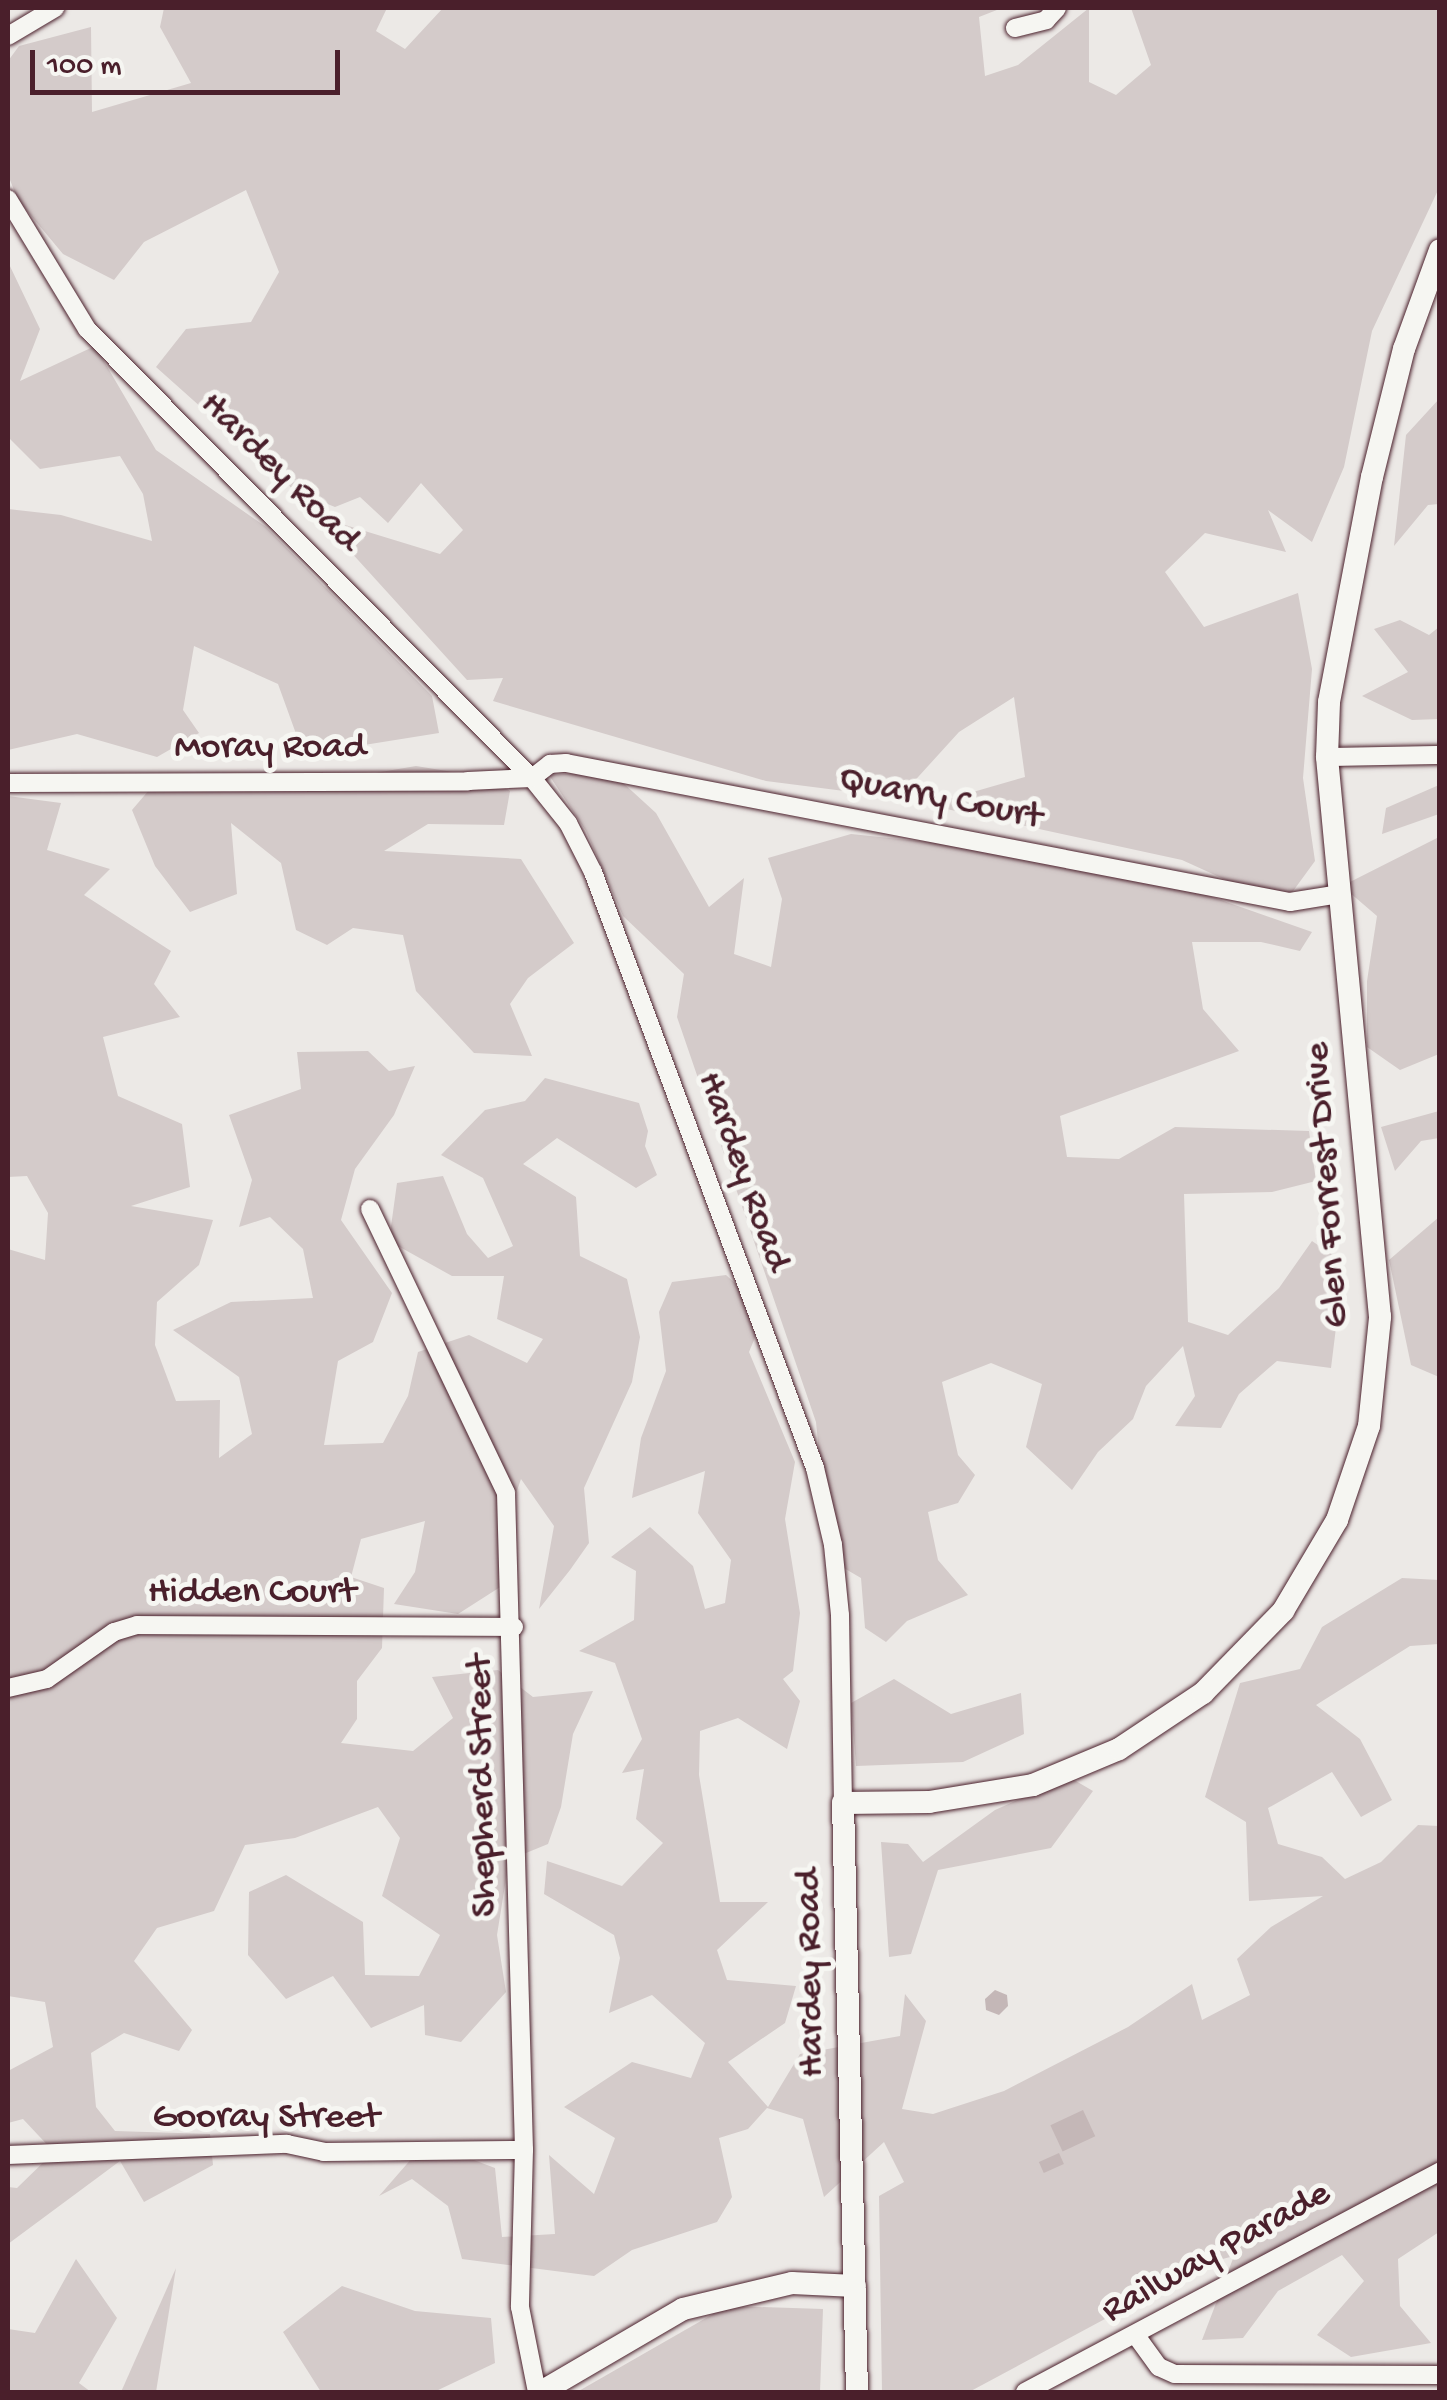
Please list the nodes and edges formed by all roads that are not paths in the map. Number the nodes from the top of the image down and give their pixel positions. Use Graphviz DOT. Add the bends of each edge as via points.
graph roads {
  1 [pos="55,8"];
  2 [pos="1056,8"];
  3 [pos="1016,28"];
  4 [pos="8,36"];
  5 [pos="8,199"];
  6 [pos="1440,250"];
  7 [pos="1440,756"];
  8 [pos="1327,757"];
  9 [pos="532,778"];
  10 [pos="8,783"];
  11 [pos="1340,894"];
  12 [pos="370,1208"];
  13 [pos="514,1627"];
  14 [pos="8,1688"];
  15 [pos="843,1802"];
  16 [pos="524,2150"];
  17 [pos="8,2154"];
  18 [pos="1440,2171"];
  19 [pos="855,2286"];
  20 [pos="1137,2337"];
  21 [pos="1440,2374"];
  22 [pos="539,2392"];
  23 [pos="857,2392"];
  24 [pos="1024,2392"];
  1 -- 4 [label="street"];
  2 -- 3 [label="street" via="1046,20"];
  5 -- 9 [label="street, Hardey Road" via="87,329"];
  6 -- 8 [label="street, Glen Forrest Drive" via="1404,349 1365,511 1334,662"];
  7 -- 8 [label="street"];
  8 -- 11 [label="street, Glen Forrest Drive"];
  9 -- 10 [label="street, Moray Road"];
  9 -- 11 [label="street, Quarry Court" via="550,764 566,763 1290,902"];
  9 -- 15 [label="street, Hardey Road" via="568,822 592,872 815,1468 840,1615"];
  11 -- 15 [label="street, Glen Forrest Drive" via="1380,1318 1369,1426 1337,1520 1284,1611 1204,1693 1118,1749 1033,1785 929,1802"];
  12 -- 13 [label="street, Shepherd Street" via="506,1492"];
  13 -- 14 [label="street, Hidden Court" via="137,1625 114,1632 48,1679"];
  13 -- 16 [label="street, Shepherd Street"];
  15 -- 19 [label="street, Hardey Road"];
  16 -- 17 [label="street, Gooray Street" via="324,2152 287,2144"];
  16 -- 22 [label="street, Shepherd Street" via="520,2307"];
  18 -- 20 [label="street, Railway Parade"];
  19 -- 22 [label="street" via="792,2283 683,2309"];
  19 -- 23 [label="street, Hardey Road"];
  20 -- 21 [label="street" via="1159,2367 1175,2374"];
  20 -- 24 [label="street, Railway Parade"];
}
